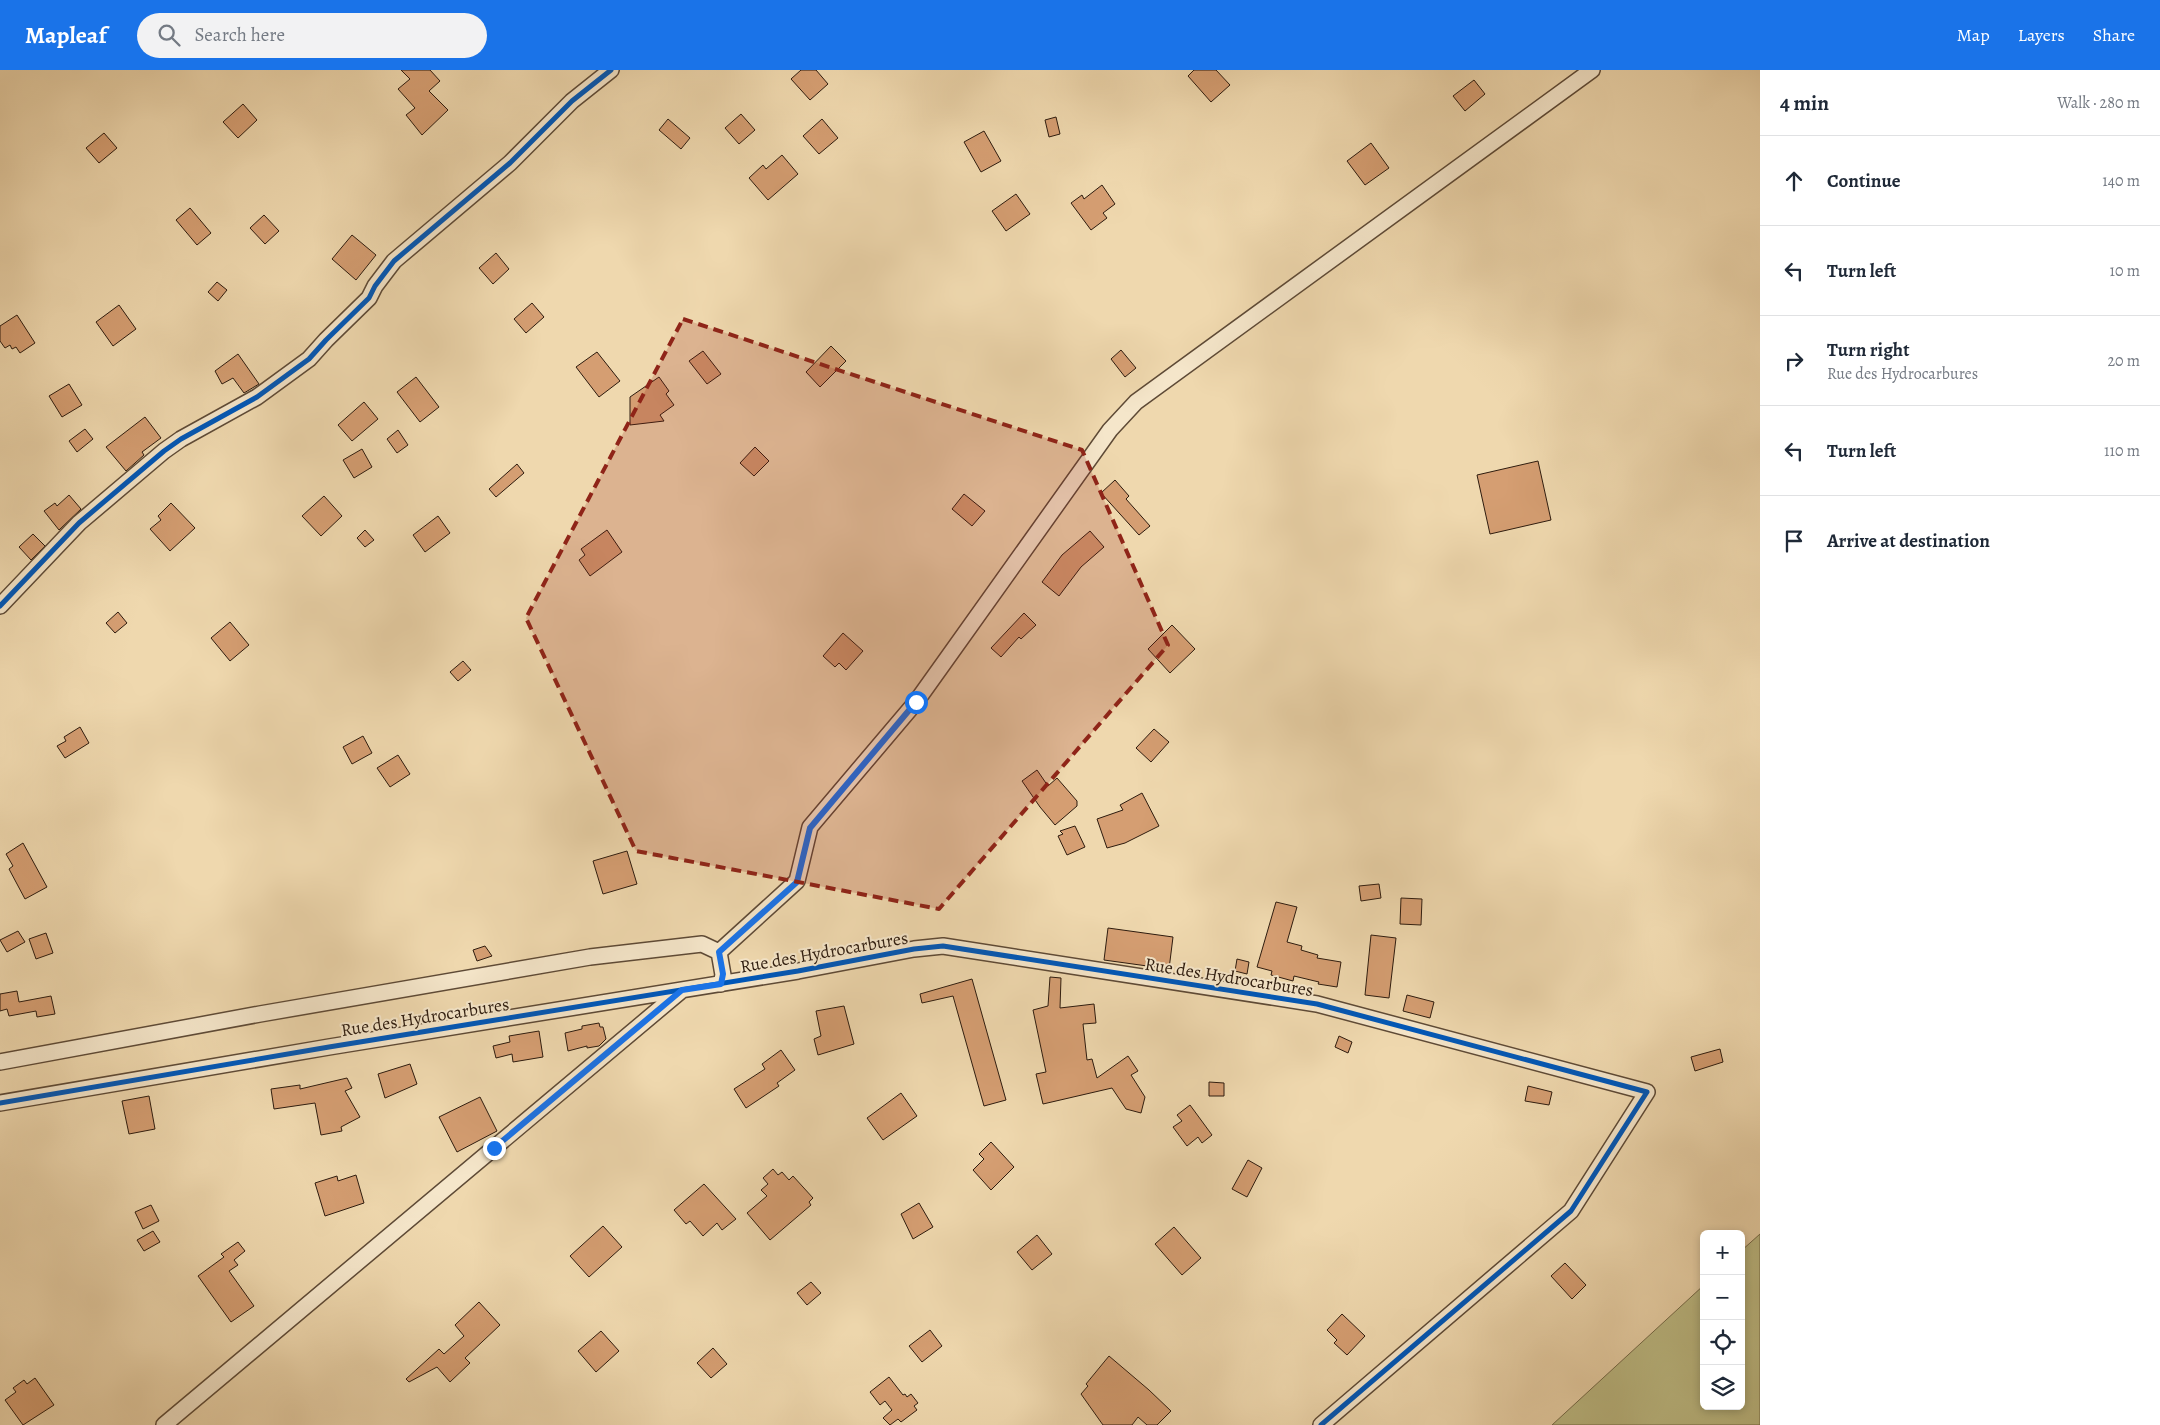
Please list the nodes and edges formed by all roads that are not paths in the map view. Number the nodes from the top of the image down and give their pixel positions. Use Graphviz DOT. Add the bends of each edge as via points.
graph roads {
  1 [pos="611,70"];
  2 [pos="1592,70"];
  3 [pos="0,606"];
  4 [pos="719,952"];
  5 [pos="721,984"];
  6 [pos="682,990"];
  7 [pos="0,1062"];
  8 [pos="0,1103"];
  9 [pos="164,1425"];
  10 [pos="1321,1425"];
  1 -- 3 [label="street" via="572,101 510,163 394,262 369,298 309,359 257,397 164,451 79,523"];
  2 -- 4 [label="street" via="1136,402 1110,430 916,702 810,828 797,882"];
  4 -- 5 [label="street" via="723,974"];
  4 -- 7 [label="street" via="702,944 590,958"];
  5 -- 6 [label="street, Rue des Hydrocarbures"];
  5 -- 10 [label="street, Rue des Hydrocarbures" via="943,946 1317,1004 1647,1092 1571,1211"];
  6 -- 8 [label="street, Rue des Hydrocarbures"];
  6 -- 9 [label="street"];
}
